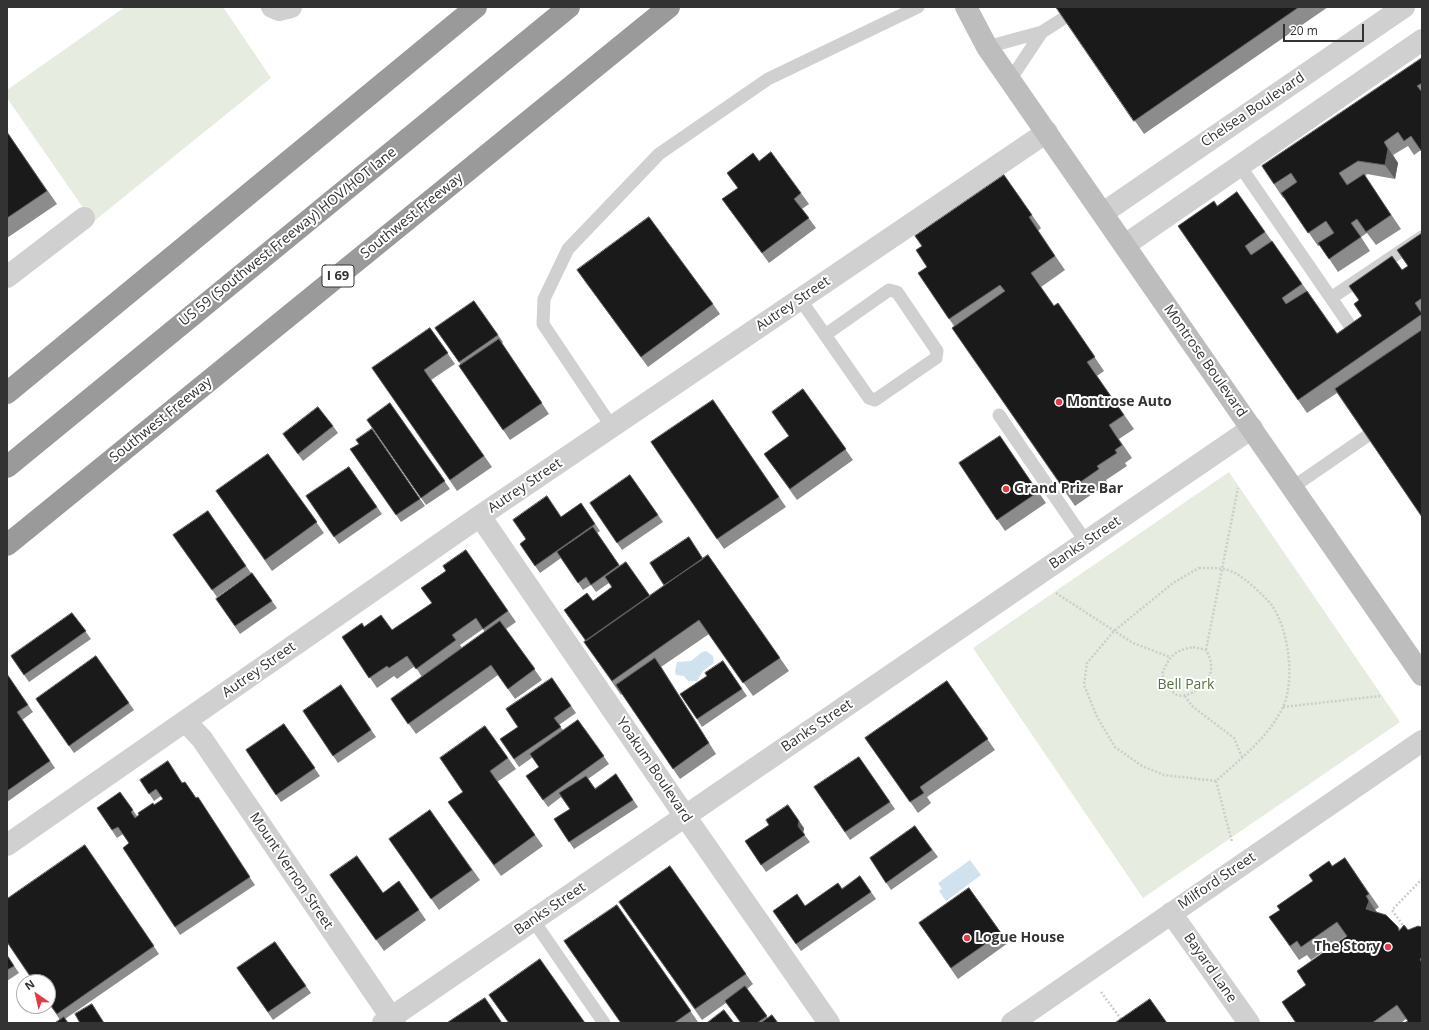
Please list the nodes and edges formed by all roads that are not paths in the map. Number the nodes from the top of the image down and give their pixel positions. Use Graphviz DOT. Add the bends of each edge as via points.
graph roads {
  1 [pos="272,7"];
  2 [pos="291,7"];
  3 [pos="476,7"];
  4 [pos="569,7"];
  5 [pos="669,7"];
  6 [pos="918,7"];
  7 [pos="950,7"];
  8 [pos="966,7"];
  9 [pos="1404,7"];
  10 [pos="1064,18"];
  11 [pos="1042,32"];
  12 [pos="1422,40"];
  13 [pos="987,47"];
  14 [pos="1010,80"];
  15 [pos="1047,132"];
  16 [pos="1240,166"];
  17 [pos="1103,213"];
  18 [pos="84,218"];
  19 [pos="1422,237"];
  20 [pos="1125,245"];
  21 [pos="7,277"];
  22 [pos="1331,298"];
  23 [pos="800,299"];
  24 [pos="1353,330"];
  25 [pos="825,335"];
  26 [pos="7,393"];
  27 [pos="999,415"];
  28 [pos="612,427"];
  29 [pos="1252,428"];
  30 [pos="1367,436"];
  31 [pos="7,467"];
  32 [pos="1293,487"];
  33 [pos="480,516"];
  34 [pos="1086,542"];
  35 [pos="7,545"];
  36 [pos="1422,675"];
  37 [pos="185,721"];
  38 [pos="1422,741"];
  39 [pos="685,816"];
  40 [pos="7,845"];
  41 [pos="1171,913"];
  42 [pos="533,920"];
  43 [pos="389,1021"];
  44 [pos="604,1023"];
  45 [pos="829,1023"];
  46 [pos="1012,1023"];
  47 [pos="1249,1023"];
  1 -- 2 [label="street" via="279,10"];
  3 -- 26 [label="highway"];
  4 -- 31 [label="highway, US 59 (Southwest Freeway) HOV/HOT lane"];
  5 -- 35 [label="highway, Southwest Freeway / I 69"];
  6 -- 28 [label="lane" via="768,79 659,154 568,249 544,300 543,324"];
  7 -- 13 [label="main road, Montrose Boulevard"];
  8 -- 13 [label="main road, Montrose Boulevard"];
  9 -- 17 [label="street, Chelsea Boulevard"];
  10 -- 11 [label="lane"];
  11 -- 13 [label="lane"];
  11 -- 14 [label="lane"];
  12 -- 16 [label="street"];
  13 -- 14 [label="main road, Montrose Boulevard"];
  14 -- 15 [label="main road, Montrose Boulevard"];
  15 -- 17 [label="main road, Montrose Boulevard"];
  15 -- 23 [label="street, Autrey Street"];
  16 -- 20 [label="street"];
  16 -- 22 [label="lane"];
  17 -- 20 [label="main road, Montrose Boulevard"];
  18 -- 21 [label="street"];
  19 -- 22 [label="lane"];
  20 -- 29 [label="main road, Montrose Boulevard"];
  22 -- 24 [label="lane"];
  23 -- 25 [label="lane"];
  23 -- 28 [label="street, Autrey Street"];
  25 -- 25 [label="lane" via="869,398 875,400 936,358 937,350 897,292 889,290"];
  27 -- 34 [label="lane"];
  28 -- 33 [label="street, Autrey Street"];
  29 -- 32 [label="main road, Montrose Boulevard"];
  29 -- 34 [label="street, Banks Street"];
  30 -- 32 [label="lane"];
  32 -- 36 [label="main road, Montrose Boulevard"];
  33 -- 37 [label="street, Autrey Street"];
  33 -- 39 [label="street, Yoakum Boulevard"];
  34 -- 39 [label="street, Banks Street"];
  37 -- 40 [label="street, Autrey Street"];
  37 -- 43 [label="street, Mount Vernon Street" via="202,739"];
  38 -- 41 [label="street, Milford Street"];
  39 -- 42 [label="street, Banks Street"];
  39 -- 45 [label="street, Yoakum Boulevard"];
  41 -- 46 [label="street, Milford Street"];
  41 -- 47 [label="street, Bayard Lane"];
  42 -- 43 [label="street, Banks Street"];
  42 -- 44 [label="lane"];
}
